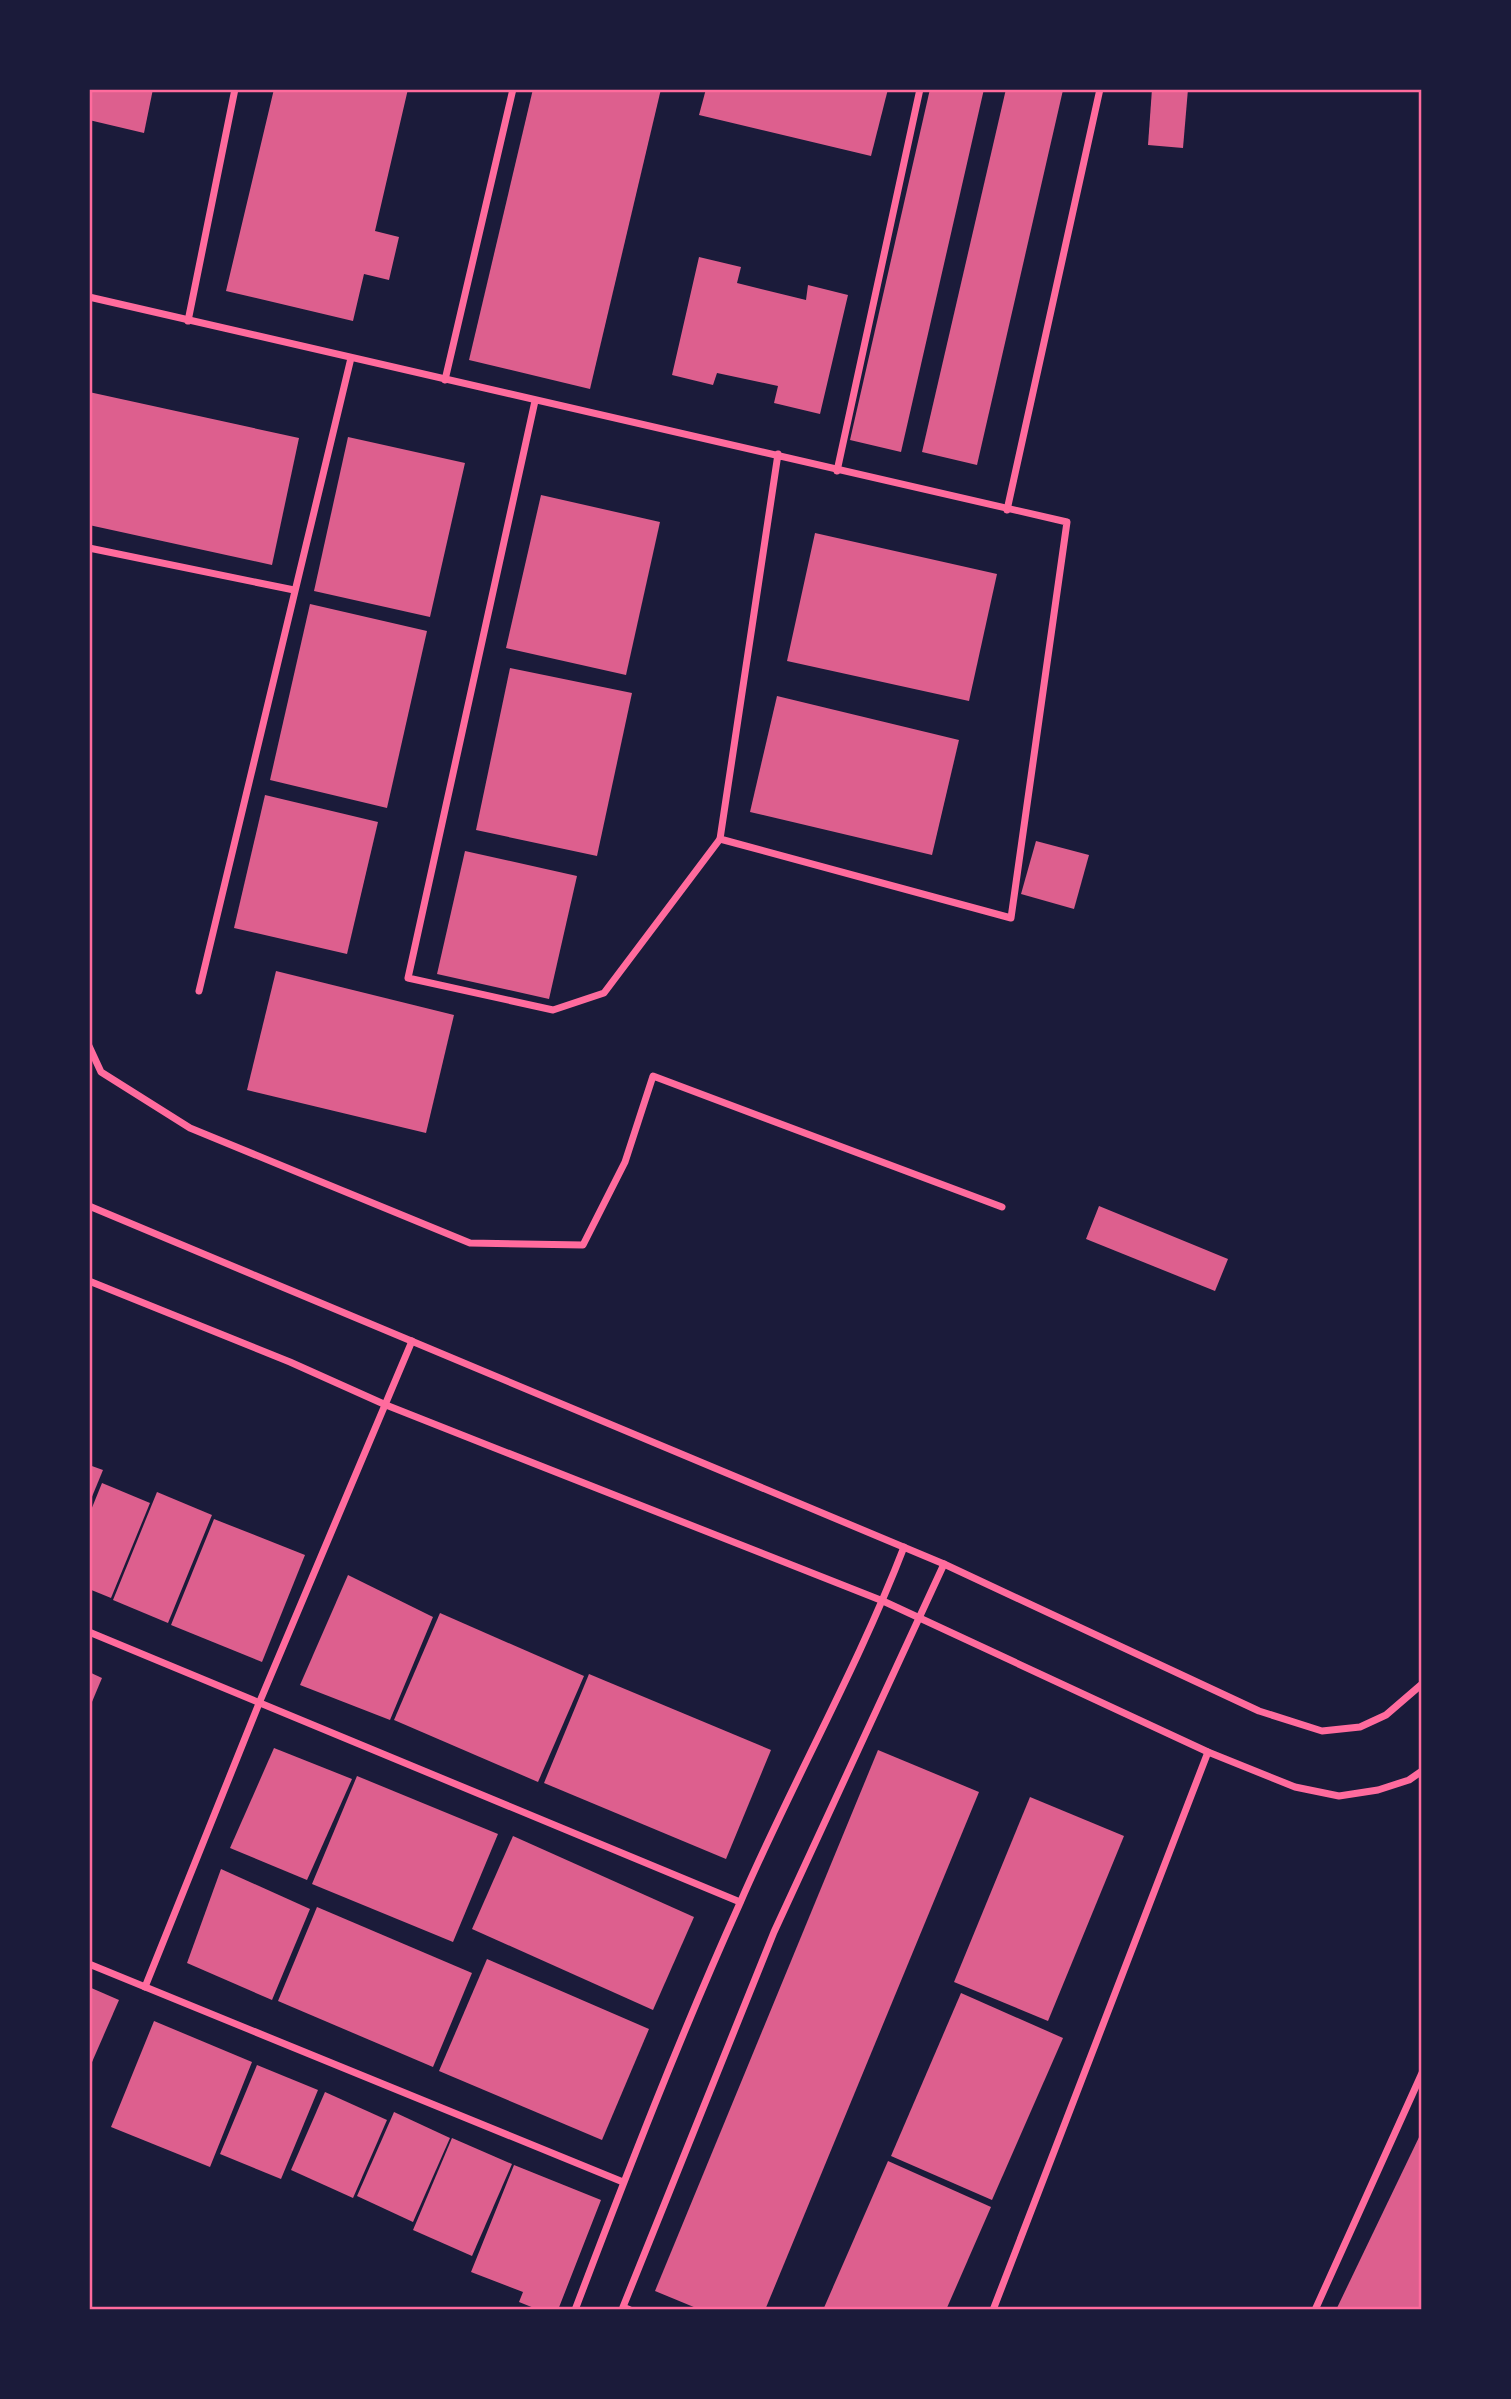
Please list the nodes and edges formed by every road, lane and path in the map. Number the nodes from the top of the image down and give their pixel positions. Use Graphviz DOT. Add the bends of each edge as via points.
graph roads {
  1 [pos="235,89"];
  2 [pos="513,89"];
  3 [pos="920,89"];
  4 [pos="1100,89"];
  5 [pos="89,298"];
  6 [pos="188,321"];
  7 [pos="351,358"];
  8 [pos="445,380"];
  9 [pos="535,401"];
  10 [pos="778,454"];
  11 [pos="837,471"];
  12 [pos="1007,510"];
  13 [pos="89,548"];
  14 [pos="293,590"];
  15 [pos="720,839"];
  16 [pos="199,991"];
  17 [pos="89,1046"];
  18 [pos="89,1206"];
  19 [pos="1002,1207"];
  20 [pos="89,1281"];
  21 [pos="412,1341"];
  22 [pos="386,1405"];
  23 [pos="904,1547"];
  24 [pos="944,1564"];
  25 [pos="883,1601"];
  26 [pos="920,1617"];
  27 [pos="89,1632"];
  28 [pos="1422,1684"];
  29 [pos="260,1701"];
  30 [pos="1208,1752"];
  31 [pos="1422,1771"];
  32 [pos="740,1902"];
  33 [pos="89,1964"];
  34 [pos="145,1987"];
  35 [pos="1422,2073"];
  36 [pos="623,2182"];
  37 [pos="575,2310"];
  38 [pos="630,2310"];
  39 [pos="993,2310"];
  40 [pos="1315,2310"];
  1 -- 6 [label="street"];
  2 -- 8 [label="street"];
  3 -- 11 [label="street"];
  4 -- 12 [label="street"];
  5 -- 6 [label="street"];
  6 -- 7 [label="street"];
  7 -- 8 [label="street"];
  7 -- 14 [label="street"];
  8 -- 9 [label="street"];
  9 -- 10 [label="street"];
  9 -- 15 [label="street" via="408,978 553,1010 604,993"];
  10 -- 11 [label="street"];
  10 -- 15 [label="street"];
  11 -- 12 [label="street"];
  12 -- 15 [label="street" via="1067,522 1011,918"];
  13 -- 14 [label="street"];
  14 -- 16 [label="street"];
  17 -- 19 [label="street" via="101,1072 190,1128 470,1243 583,1245 625,1162 653,1076"];
  18 -- 21 [label="street"];
  20 -- 22 [label="street"];
  21 -- 22 [label="street"];
  21 -- 23 [label="street"];
  22 -- 25 [label="street"];
  22 -- 29 [label="street"];
  23 -- 24 [label="street"];
  23 -- 25 [label="street"];
  24 -- 26 [label="street"];
  24 -- 28 [label="street" via="1259,1711 1322,1731 1360,1727 1386,1715"];
  25 -- 26 [label="street"];
  25 -- 32 [label="street"];
  26 -- 30 [label="street"];
  26 -- 38 [label="street" via="774,1932 623,2307"];
  27 -- 29 [label="street"];
  29 -- 32 [label="street"];
  29 -- 34 [label="street"];
  30 -- 31 [label="street" via="1295,1787 1339,1796 1378,1790"];
  30 -- 39 [label="street"];
  32 -- 36 [label="street"];
  33 -- 34 [label="street"];
  34 -- 36 [label="street"];
  35 -- 40 [label="street"];
  36 -- 37 [label="street"];
}
